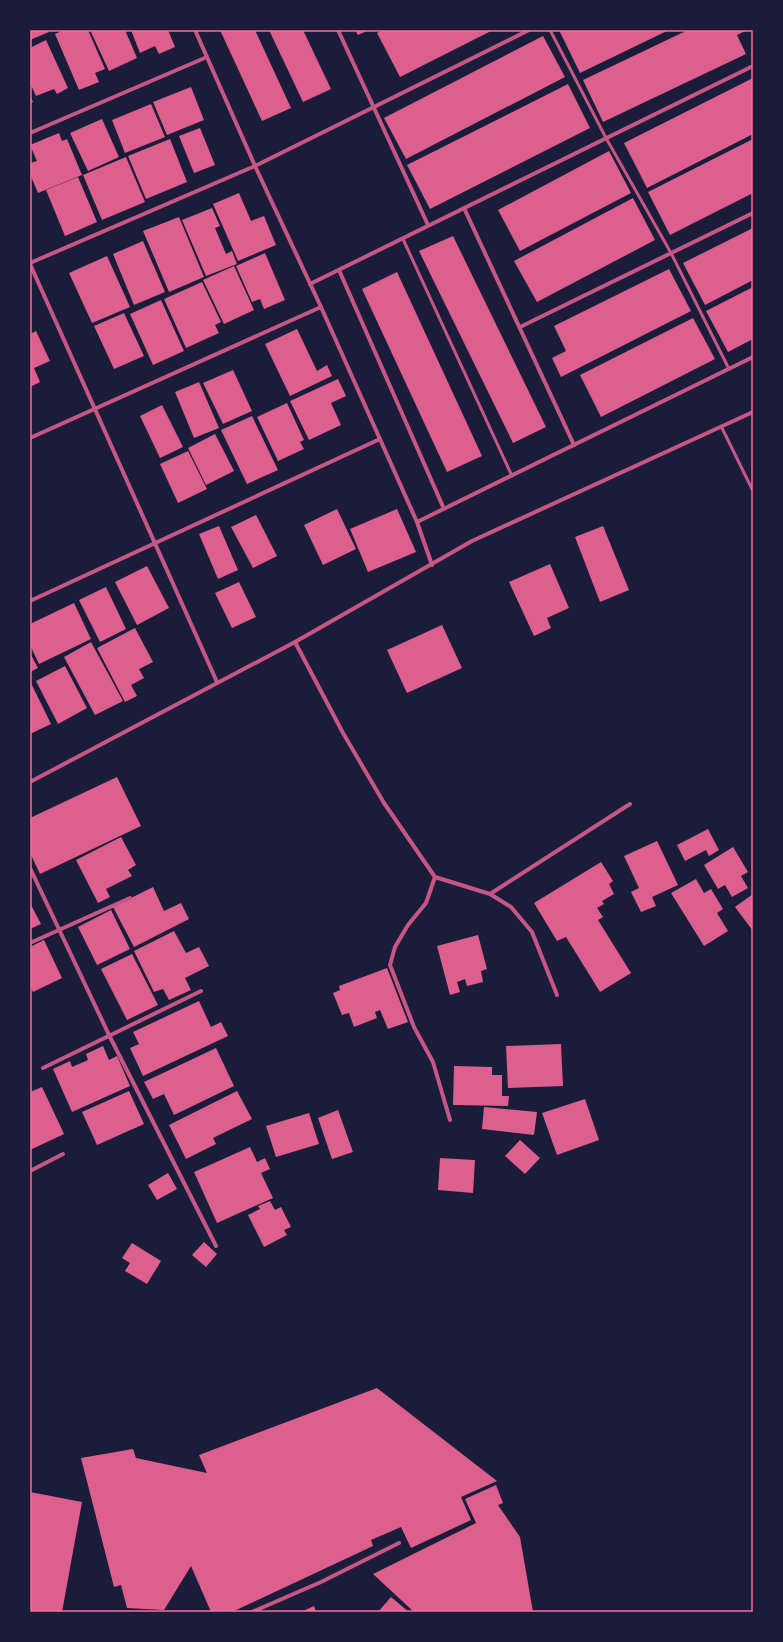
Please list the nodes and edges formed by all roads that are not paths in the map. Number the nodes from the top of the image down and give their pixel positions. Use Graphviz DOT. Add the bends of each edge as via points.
graph roads {
  1 [pos="195,30"];
  2 [pos="338,30"];
  3 [pos="529,30"];
  4 [pos="550,30"];
  5 [pos="207,57"];
  6 [pos="753,66"];
  7 [pos="375,106"];
  8 [pos="30,133"];
  9 [pos="606,138"];
  10 [pos="255,166"];
  11 [pos="464,208"];
  12 [pos="753,213"];
  13 [pos="428,226"];
  14 [pos="402,239"];
  15 [pos="671,253"];
  16 [pos="30,264"];
  17 [pos="339,270"];
  18 [pos="310,284"];
  19 [pos="321,307"];
  20 [pos="520,327"];
  21 [pos="753,357"];
  22 [pos="729,369"];
  23 [pos="95,410"];
  24 [pos="753,412"];
  25 [pos="721,426"];
  26 [pos="30,438"];
  27 [pos="380,439"];
  28 [pos="574,445"];
  29 [pos="512,476"];
  30 [pos="753,491"];
  31 [pos="444,509"];
  32 [pos="417,522"];
  33 [pos="155,543"];
  34 [pos="432,565"];
  35 [pos="30,601"];
  36 [pos="295,642"];
  37 [pos="217,682"];
  38 [pos="30,782"];
  39 [pos="630,804"];
  40 [pos="30,868"];
  41 [pos="435,877"];
  42 [pos="490,894"];
  43 [pos="130,898"];
  44 [pos="59,930"];
  45 [pos="30,943"];
  46 [pos="201,991"];
  47 [pos="557,995"];
  48 [pos="109,1035"];
  49 [pos="42,1068"];
  50 [pos="450,1120"];
  51 [pos="63,1154"];
  52 [pos="30,1171"];
  53 [pos="216,1246"];
  54 [pos="399,1543"];
  55 [pos="252,1612"];
  1 -- 5 [label="street"];
  2 -- 7 [label="street"];
  3 -- 7 [label="street"];
  4 -- 9 [label="lane"];
  5 -- 8 [label="street"];
  5 -- 10 [label="street"];
  6 -- 9 [label="street"];
  7 -- 10 [label="street"];
  7 -- 13 [label="street"];
  9 -- 11 [label="street"];
  9 -- 15 [label="lane"];
  10 -- 16 [label="street"];
  10 -- 18 [label="street"];
  11 -- 13 [label="street"];
  11 -- 20 [label="street"];
  12 -- 15 [label="street"];
  13 -- 14 [label="street"];
  14 -- 17 [label="street"];
  14 -- 29 [label="lane"];
  15 -- 20 [label="street"];
  15 -- 22 [label="lane"];
  16 -- 23 [label="street"];
  17 -- 18 [label="street"];
  17 -- 31 [label="street"];
  18 -- 19 [label="street"];
  19 -- 23 [label="street"];
  19 -- 27 [label="street"];
  20 -- 28 [label="street"];
  21 -- 22 [label="street"];
  22 -- 28 [label="street"];
  23 -- 26 [label="street"];
  23 -- 33 [label="street"];
  24 -- 25 [label="street"];
  25 -- 30 [label="lane"];
  25 -- 34 [label="street" via="472,541"];
  27 -- 32 [label="street"];
  27 -- 33 [label="street"];
  28 -- 29 [label="street"];
  29 -- 31 [label="street"];
  31 -- 32 [label="street"];
  32 -- 34 [label="street"];
  33 -- 35 [label="street"];
  33 -- 37 [label="street"];
  34 -- 36 [label="street"];
  36 -- 37 [label="street"];
  36 -- 41 [label="street" via="343,733 384,803"];
  37 -- 38 [label="street"];
  39 -- 42 [label="street"];
  40 -- 44 [label="street"];
  41 -- 42 [label="street"];
  41 -- 50 [label="street" via="426,903 408,925 395,947 390,966 414,1027 433,1062"];
  42 -- 47 [label="street" via="511,907 532,932"];
  43 -- 44 [label="street"];
  44 -- 45 [label="street"];
  44 -- 48 [label="street"];
  46 -- 48 [label="street"];
  48 -- 49 [label="street"];
  48 -- 53 [label="street"];
  51 -- 52 [label="street"];
  54 -- 55 [label="street" via="322,1582"];
}
